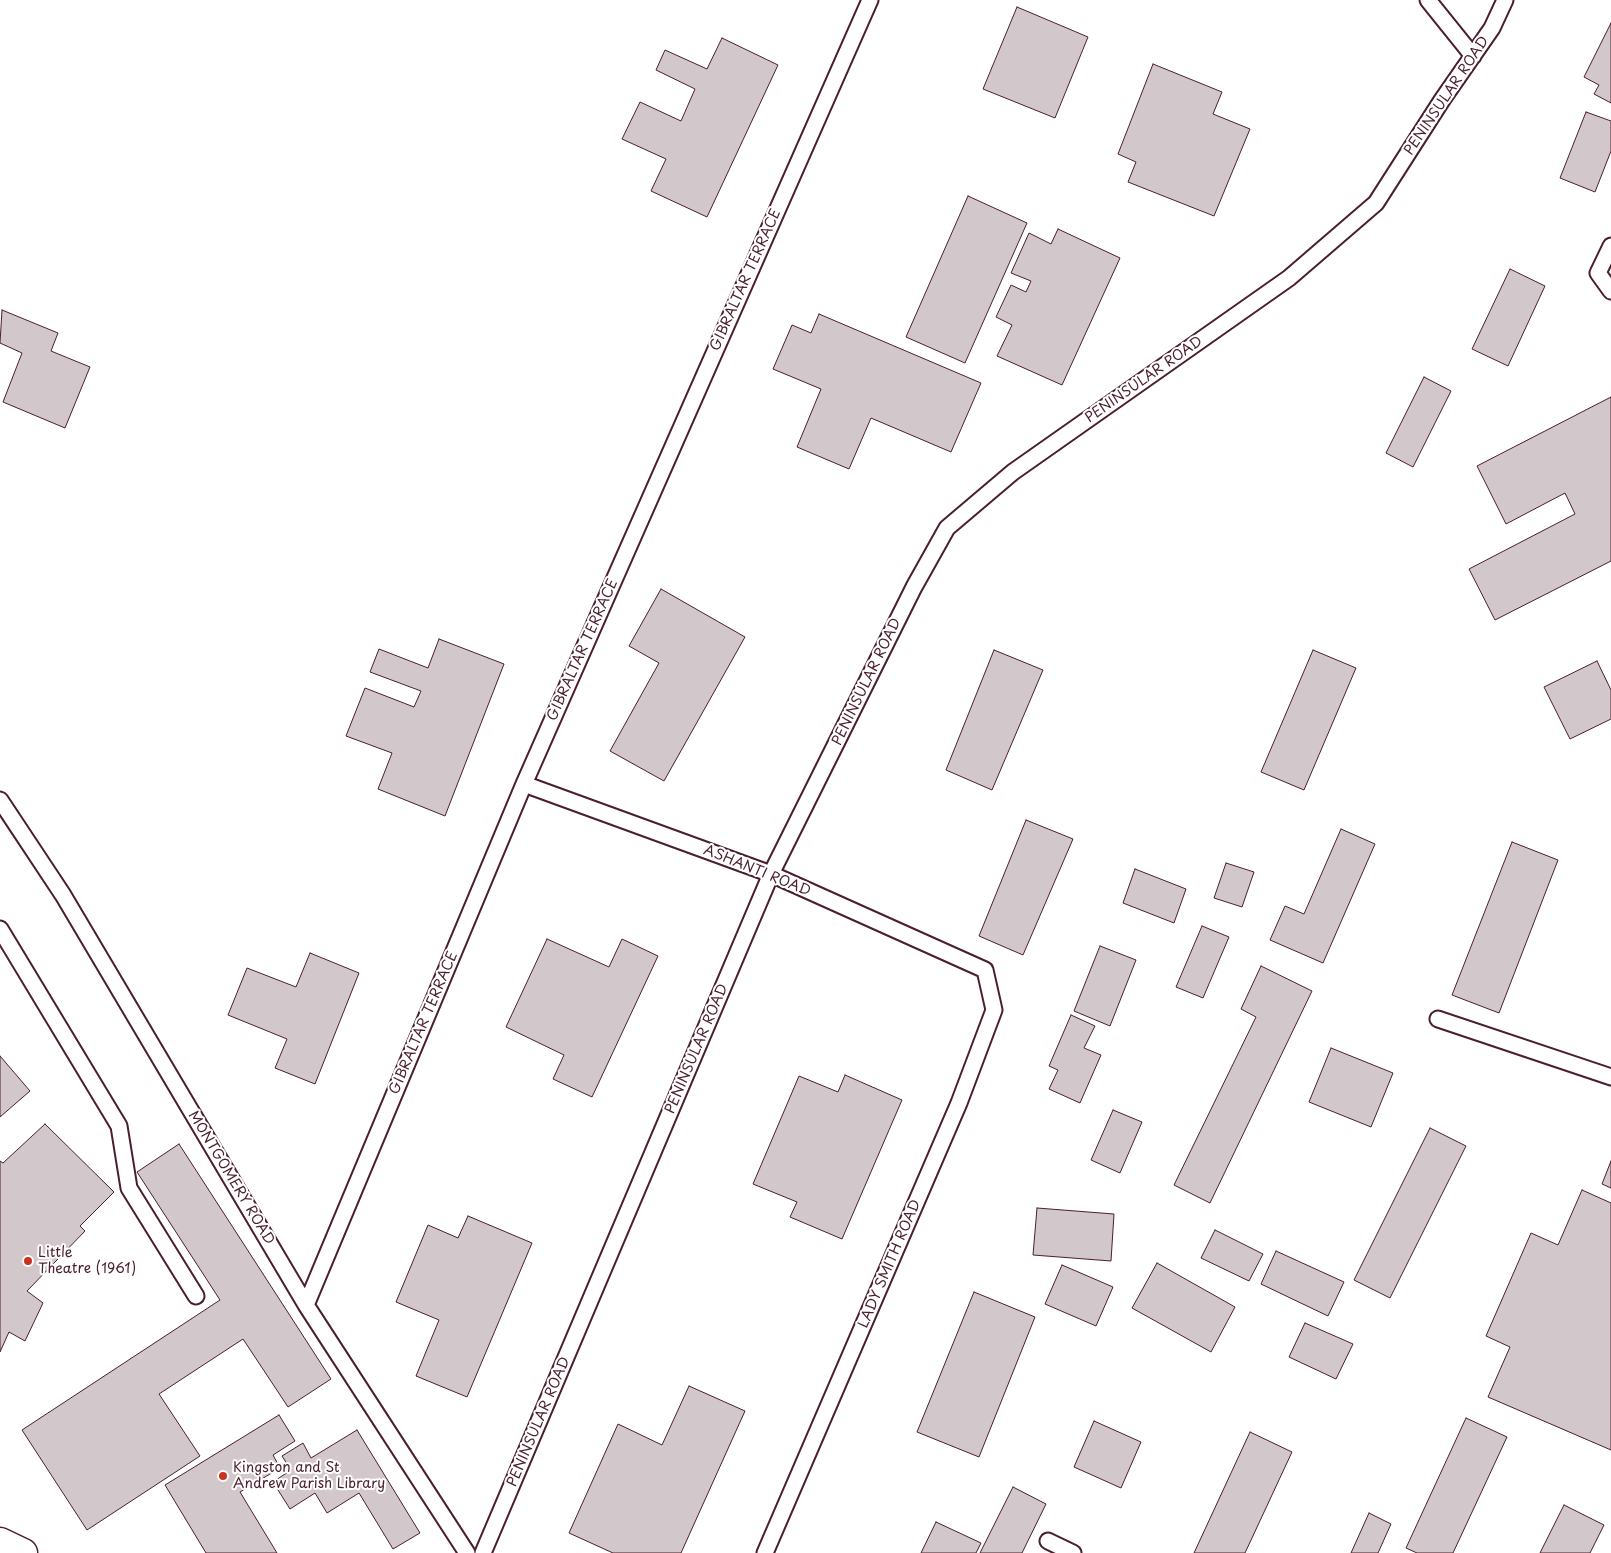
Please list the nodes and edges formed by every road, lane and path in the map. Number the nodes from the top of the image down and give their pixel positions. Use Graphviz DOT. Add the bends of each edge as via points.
graph roads {
  1 [pos="870,0"];
  2 [pos="1428,0"];
  3 [pos="1505,0"];
  4 [pos="1473,56"];
  5 [pos="1611,246"];
  6 [pos="1611,291"];
  7 [pos="524,784"];
  8 [pos="0,800"];
  9 [pos="771,874"];
  10 [pos="0,929"];
  11 [pos="985,970"];
  12 [pos="1438,1019"];
  13 [pos="1611,1077"];
  14 [pos="196,1296"];
  15 [pos="306,1305"];
  16 [pos="1048,1541"];
  17 [pos="0,1542"];
  18 [pos="23,1553"];
  19 [pos="467,1553"];
  20 [pos="483,1553"];
  21 [pos="765,1553"];
  22 [pos="1073,1553"];
  1 -- 7 [label="lane, GIBRALTAR TERRACE"];
  2 -- 4 [label="lane"];
  3 -- 4 [label="lane, PENINSULAR ROAD" via="1492,28"];
  4 -- 9 [label="lane, PENINSULAR ROAD" via="1376,203 1289,278 1013,472 947,528"];
  5 -- 6 [label="lane" via="1598,273"];
  7 -- 9 [label="lane, ASHANTI ROAD"];
  7 -- 15 [label="lane, GIBRALTAR TERRACE"];
  8 -- 15 [label="lane, MONTGOMERY ROAD" via="63,895"];
  9 -- 11 [label="lane, ASHANTI ROAD"];
  9 -- 20 [label="lane, PENINSULAR ROAD"];
  10 -- 14 [label="lane" via="118,1126 129,1188"];
  11 -- 21 [label="lane, LADY SMITH ROAD" via="994,1010 959,1103"];
  12 -- 13 [label="lane"];
  15 -- 19 [label="lane, MONTGOMERY ROAD"];
  16 -- 22 [label="lane"];
  17 -- 18 [label="main road"];
}
